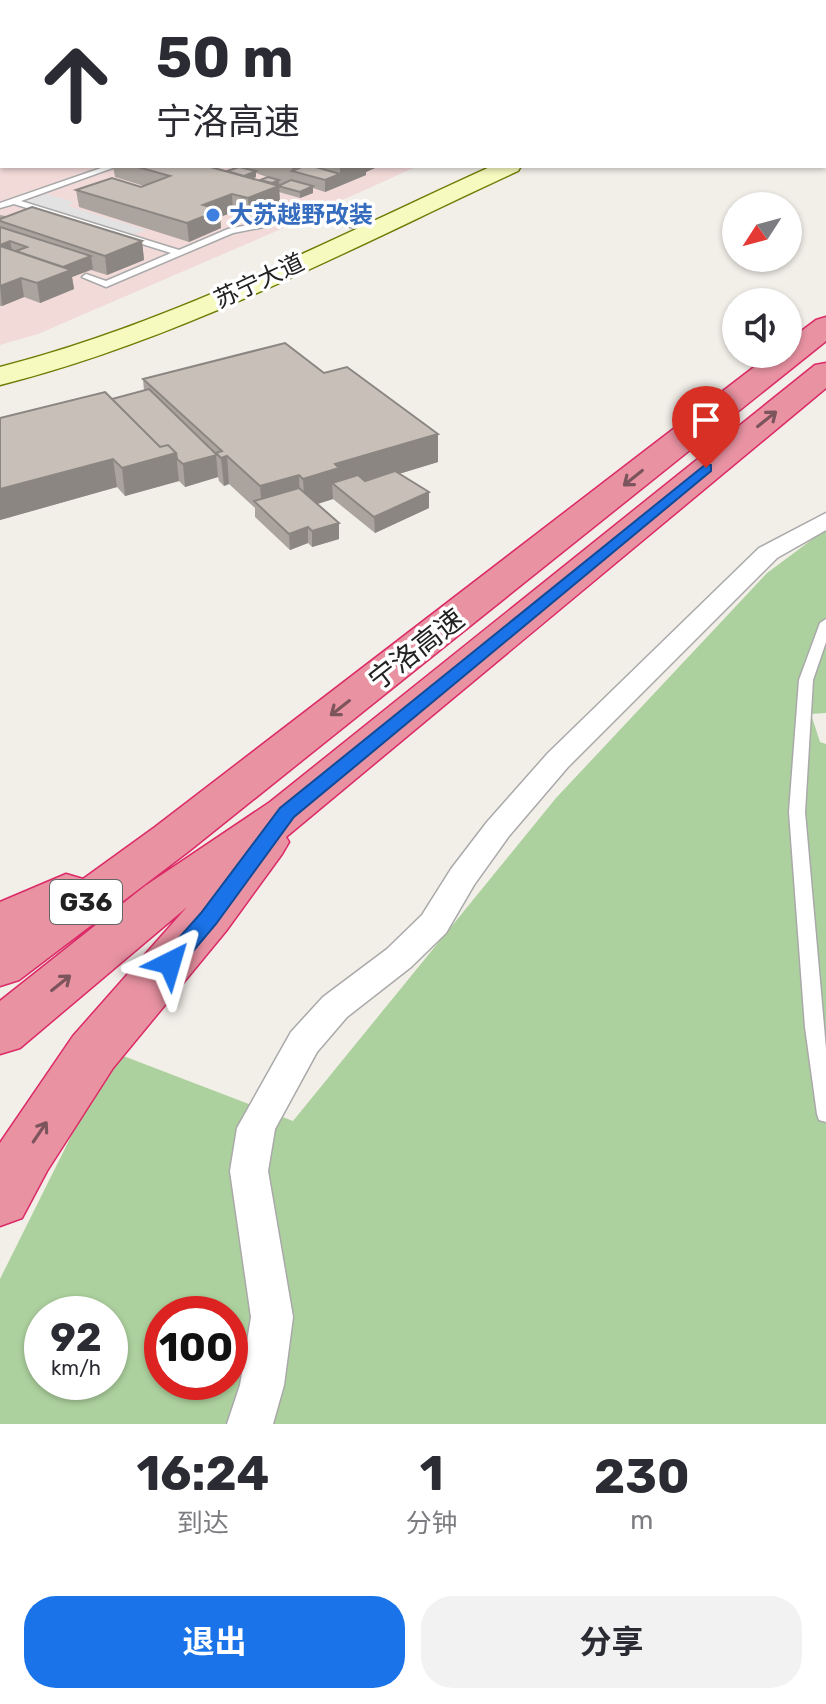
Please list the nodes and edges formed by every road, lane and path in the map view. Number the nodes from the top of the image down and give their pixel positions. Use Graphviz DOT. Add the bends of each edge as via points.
graph roads {
  1 [pos="108,168"];
  2 [pos="506,168"];
  3 [pos="89,175"];
  4 [pos="103,179"];
  5 [pos="13,201"];
  6 [pos="0,206"];
  7 [pos="370,230"];
  8 [pos="179,253"];
  9 [pos="86,277"];
  10 [pos="826,326"];
  11 [pos="826,372"];
  12 [pos="0,376"];
  13 [pos="826,520"];
  14 [pos="826,623"];
  15 [pos="287,813"];
  16 [pos="172,839"];
  17 [pos="0,924"];
  18 [pos="0,966"];
  19 [pos="0,1032"];
  20 [pos="826,1114"];
  21 [pos="0,1199"];
  22 [pos="250,1424"];
  1 -- 3 [label="lane"];
  2 -- 7 [label="street, 苏宁大道"];
  3 -- 4 [label="lane"];
  3 -- 5 [label="lane"];
  5 -- 6 [label="lane"];
  5 -- 8 [label="lane"];
  7 -- 8 [label="lane" via="299,211"];
  7 -- 12 [label="street, 苏宁大道" via="137,334"];
  8 -- 9 [label="lane" via="106,284"];
  10 -- 16 [label="highway, 宁洛高速 / G36, one-way"];
  15 -- 11 [label="highway, 宁洛高速 / G36, one-way"];
  13 -- 22 [label="street" via="768,553 558,760 498,829 434,924 335,1007 304,1042 256,1128 249,1171 272,1317"];
  14 -- 20 [label="lane" via="806,680 797,812"];
  19 -- 15 [label="highway, 宁洛高速 / G36, one-way" via="163,899"];
  21 -- 15 [label="highway, one-way" via="93,1052 208,918"];
  16 -- 17 [label="highway"];
  16 -- 18 [label="highway, 宁洛高速 / G36"];
}
